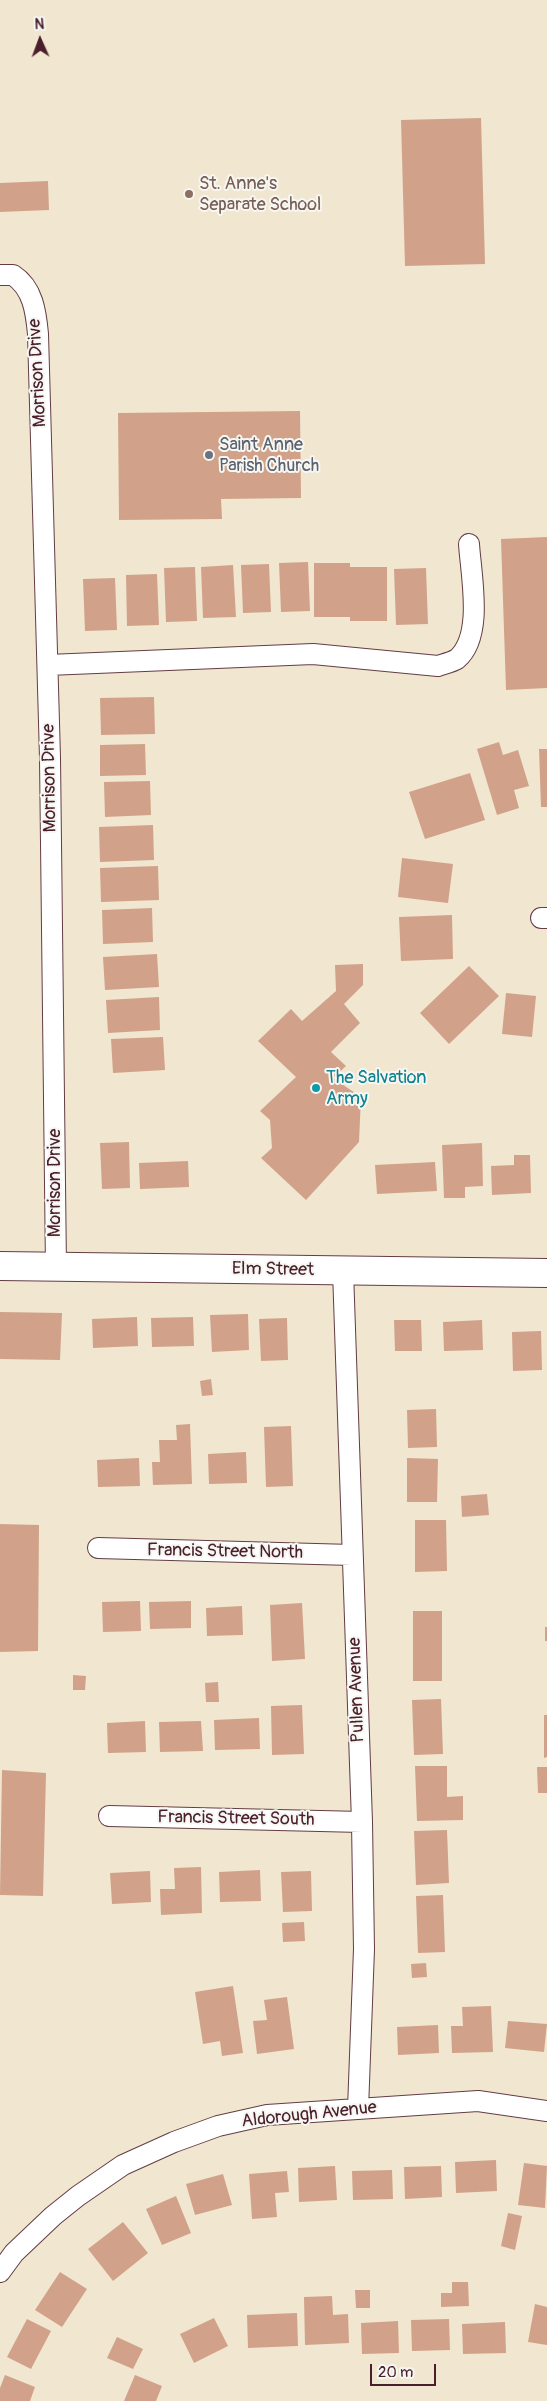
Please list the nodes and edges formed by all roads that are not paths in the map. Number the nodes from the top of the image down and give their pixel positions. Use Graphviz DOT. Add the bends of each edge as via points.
graph roads {
  1 [pos="0,275"];
  2 [pos="469,544"];
  3 [pos="48,666"];
  4 [pos="0,1266"];
  5 [pos="56,1268"];
  6 [pos="343,1271"];
  7 [pos="547,1273"];
  8 [pos="98,1548"];
  9 [pos="352,1555"];
  10 [pos="109,1816"];
  11 [pos="362,1822"];
  12 [pos="358,2109"];
  13 [pos="547,2111"];
  14 [pos="7,2248"];
  15 [pos="0,2272"];
  1 -- 3 [label="street, Morrison Drive" via="14,275 27,290 34,304 38,334"];
  2 -- 3 [label="street" via="473,627 466,647 456,660 438,666 313,654"];
  3 -- 5 [label="street, Morrison Drive"];
  4 -- 5 [label="main road, Elm Street"];
  5 -- 6 [label="main road, Elm Street"];
  6 -- 7 [label="main road, Elm Street"];
  6 -- 9 [label="street, Pullen Avenue"];
  8 -- 9 [label="street, Francis Street North"];
  9 -- 11 [label="street, Pullen Avenue"];
  10 -- 11 [label="street, Francis Street South"];
  11 -- 12 [label="street, Pullen Avenue" via="364,1949"];
  12 -- 13 [label="street, Aldorough Avenue" via="478,2101"];
  12 -- 14 [label="street, Aldorough Avenue" via="266,2116 218,2126 174,2142 123,2165"];
  14 -- 15 [label="street, Aldorough Avenue"];
}
